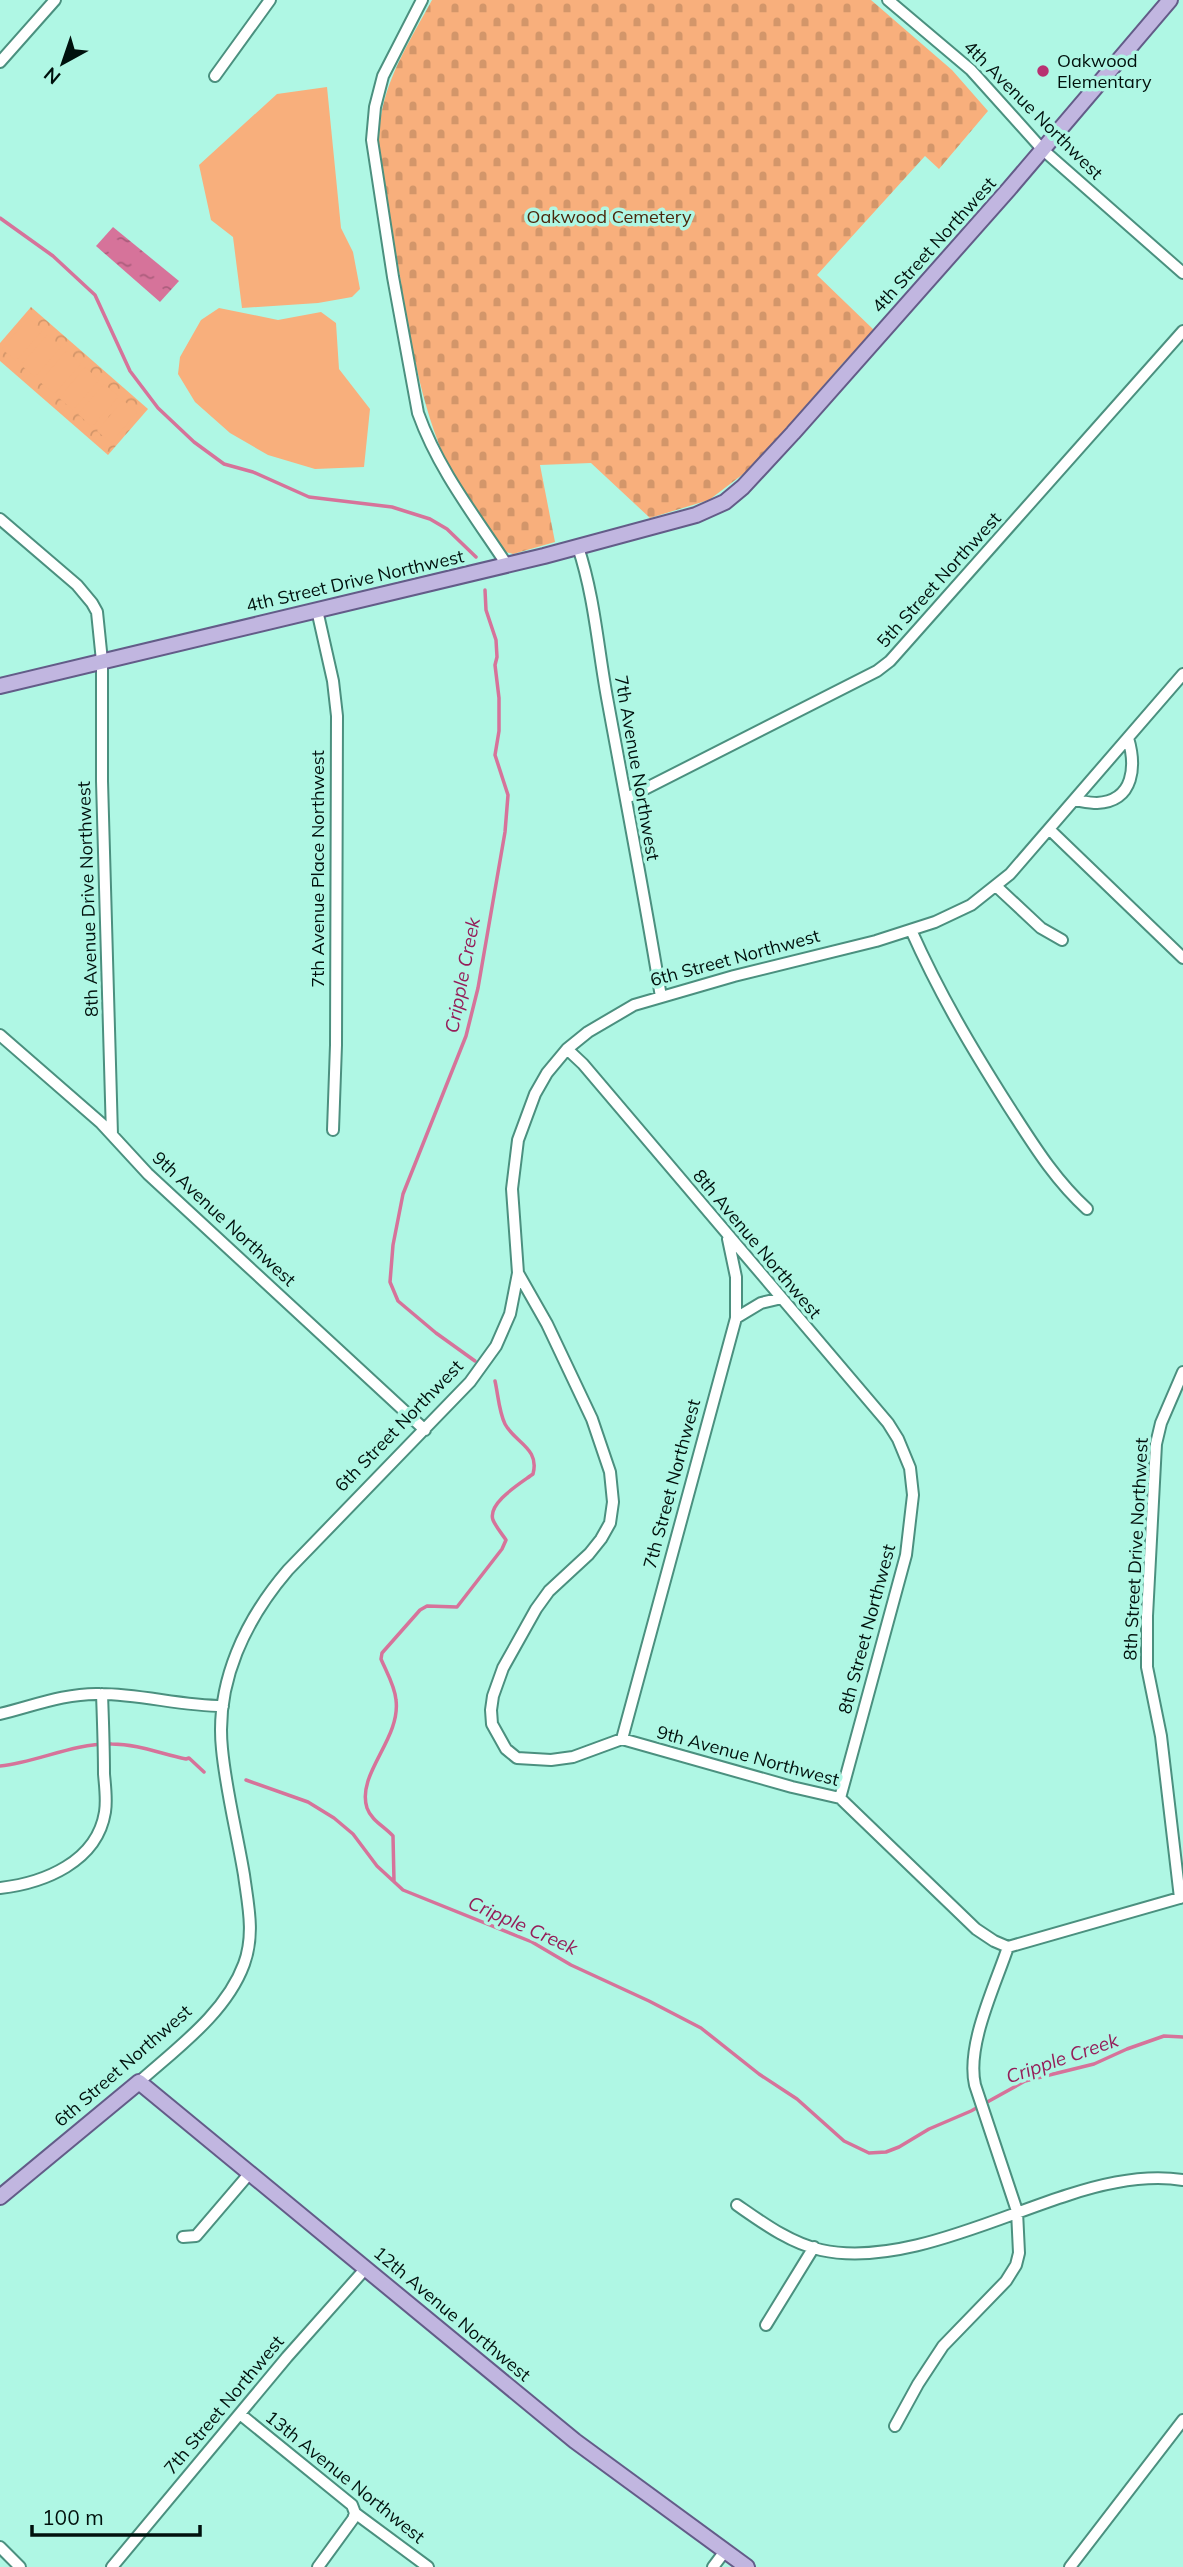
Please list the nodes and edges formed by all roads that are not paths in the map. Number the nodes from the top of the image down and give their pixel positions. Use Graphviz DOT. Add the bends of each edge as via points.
graph roads {
  1 [pos="55,0"];
  2 [pos="270,0"];
  3 [pos="422,0"];
  4 [pos="888,0"];
  5 [pos="1170,0"];
  6 [pos="0,62"];
  7 [pos="215,76"];
  8 [pos="1042,149"];
  9 [pos="1183,273"];
  10 [pos="1183,331"];
  11 [pos="717,506"];
  12 [pos="0,519"];
  13 [pos="578,547"];
  14 [pos="507,565"];
  15 [pos="317,610"];
  16 [pos="102,661"];
  17 [pos="1183,674"];
  18 [pos="0,686"];
  19 [pos="1128,738"];
  20 [pos="627,798"];
  21 [pos="1074,800"];
  22 [pos="1049,829"];
  23 [pos="996,886"];
  24 [pos="911,930"];
  25 [pos="1062,940"];
  26 [pos="1183,958"];
  27 [pos="661,997"];
  28 [pos="0,1035"];
  29 [pos="567,1049"];
  30 [pos="333,1130"];
  31 [pos="112,1135"];
  32 [pos="1087,1209"];
  33 [pos="727,1236"];
  34 [pos="518,1273"];
  35 [pos="782,1298"];
  36 [pos="736,1318"];
  37 [pos="1183,1372"];
  38 [pos="425,1430"];
  39 [pos="910,1468"];
  40 [pos="102,1694"];
  41 [pos="223,1706"];
  42 [pos="0,1714"];
  43 [pos="622,1739"];
  44 [pos="840,1798"];
  45 [pos="0,1888"];
  46 [pos="1181,1898"];
  47 [pos="1008,1947"];
  48 [pos="139,2082"];
  49 [pos="249,2174"];
  50 [pos="1183,2180"];
  51 [pos="0,2197"];
  52 [pos="737,2205"];
  53 [pos="1017,2211"];
  54 [pos="183,2237"];
  55 [pos="814,2247"];
  56 [pos="366,2267"];
  57 [pos="766,2325"];
  58 [pos="240,2414"];
  59 [pos="1183,2420"];
  60 [pos="895,2426"];
  61 [pos="355,2513"];
  62 [pos="0,2547"];
  63 [pos="725,2551"];
  64 [pos="20,2567"];
  65 [pos="112,2567"];
  66 [pos="318,2567"];
  67 [pos="428,2567"];
  68 [pos="713,2567"];
  69 [pos="747,2567"];
  70 [pos="1070,2567"];
  1 -- 6 [label="street"];
  2 -- 7 [label="street"];
  3 -- 14 [label="street" via="383,76 372,140 418,413 437,458"];
  4 -- 8 [label="street, 4th Avenue Northwest" via="971,70"];
  5 -- 8 [label="main road, 4th Street Northwest"];
  8 -- 9 [label="street, 4th Avenue Northwest"];
  8 -- 11 [label="main road, 4th Street Northwest" via="784,442 743,487"];
  10 -- 20 [label="street, 5th Street Northwest" via="891,661"];
  11 -- 13 [label="main road, 4th Street Drive Northwest"];
  12 -- 16 [label="street" via="92,603"];
  13 -- 14 [label="main road, 4th Street Drive Northwest"];
  13 -- 20 [label="street, 7th Avenue Northwest"];
  14 -- 15 [label="main road, 4th Street Drive Northwest"];
  15 -- 16 [label="main road, 4th Street Drive Northwest"];
  15 -- 30 [label="street, 7th Avenue Place Northwest" via="337,716"];
  16 -- 18 [label="main road, 4th Street Drive Northwest"];
  16 -- 31 [label="street, 8th Avenue Drive Northwest"];
  17 -- 19 [label="street, 6th Street Northwest"];
  19 -- 21 [label="street, 6th Street Northwest"];
  19 -- 21 [label="street" via="1134,758 1132,778 1120,793 1097,803"];
  20 -- 27 [label="street, 7th Avenue Northwest"];
  21 -- 22 [label="street, 6th Street Northwest"];
  22 -- 23 [label="street, 6th Street Northwest"];
  22 -- 26 [label="street"];
  23 -- 24 [label="street, 6th Street Northwest" via="954,914"];
  23 -- 25 [label="street" via="1033,921"];
  24 -- 27 [label="street, 6th Street Northwest"];
  24 -- 32 [label="street" via="968,1044 1051,1172"];
  27 -- 29 [label="street, 6th Street Northwest" via="610,1017"];
  28 -- 31 [label="street, 9th Avenue Northwest"];
  29 -- 33 [label="street, 8th Avenue Northwest"];
  29 -- 34 [label="street, 6th Street Northwest" via="534,1094 518,1140 512,1189"];
  31 -- 38 [label="street, 9th Avenue Northwest" via="148,1174"];
  33 -- 35 [label="street, 8th Avenue Northwest"];
  33 -- 36 [label="street, 7th Street Northwest" via="736,1278"];
  34 -- 38 [label="street, 6th Street Northwest" via="510,1314 496,1346"];
  34 -- 43 [label="street" via="592,1419 613,1487 610,1523 601,1539 549,1591 513,1648 493,1696 492,1724 506,1749 517,1758 573,1757"];
  35 -- 36 [label="street" via="761,1303"];
  35 -- 39 [label="street, 8th Avenue Northwest" via="888,1423"];
  36 -- 43 [label="street, 7th Street Northwest"];
  37 -- 46 [label="street, 8th Street Drive Northwest" via="1156,1444 1147,1616 1147,1667 1161,1736"];
  38 -- 41 [label="street, 6th Street Northwest" via="270,1592 241,1642"];
  39 -- 44 [label="street, 8th Street Northwest" via="913,1495 906,1555"];
  40 -- 41 [label="street"];
  40 -- 42 [label="street" via="75,1695"];
  40 -- 45 [label="street" via="105,1811 97,1834 66,1868"];
  41 -- 48 [label="street, 6th Street Northwest" via="222,1749 251,1924 247,1951 234,1984 219,2005"];
  43 -- 44 [label="street, 9th Avenue Northwest"];
  44 -- 47 [label="street, 9th Avenue Northwest" via="976,1929"];
  46 -- 47 [label="street"];
  47 -- 53 [label="street" via="972,2066"];
  48 -- 49 [label="main road, 12th Avenue Northwest"];
  48 -- 51 [label="main road, 6th Street Northwest"];
  49 -- 54 [label="street" via="196,2236"];
  49 -- 56 [label="main road, 12th Avenue Northwest"];
  50 -- 53 [label="street" via="1110,2183"];
  52 -- 55 [label="street" via="778,2232"];
  53 -- 55 [label="street" via="901,2249 857,2253"];
  53 -- 60 [label="street" via="1019,2253 1013,2272 943,2346"];
  55 -- 57 [label="street"];
  56 -- 58 [label="street, 7th Street Northwest"];
  56 -- 63 [label="main road, 12th Avenue Northwest" via="575,2441"];
  58 -- 61 [label="street, 13th Avenue Northwest" via="352,2505"];
  58 -- 65 [label="street, 7th Street Northwest"];
  59 -- 70 [label="street"];
  61 -- 66 [label="street"];
  61 -- 67 [label="street, 13th Avenue Northwest"];
  62 -- 64 [label="street"];
  63 -- 68 [label="street"];
  63 -- 69 [label="main road, 12th Avenue Northwest"];
}
